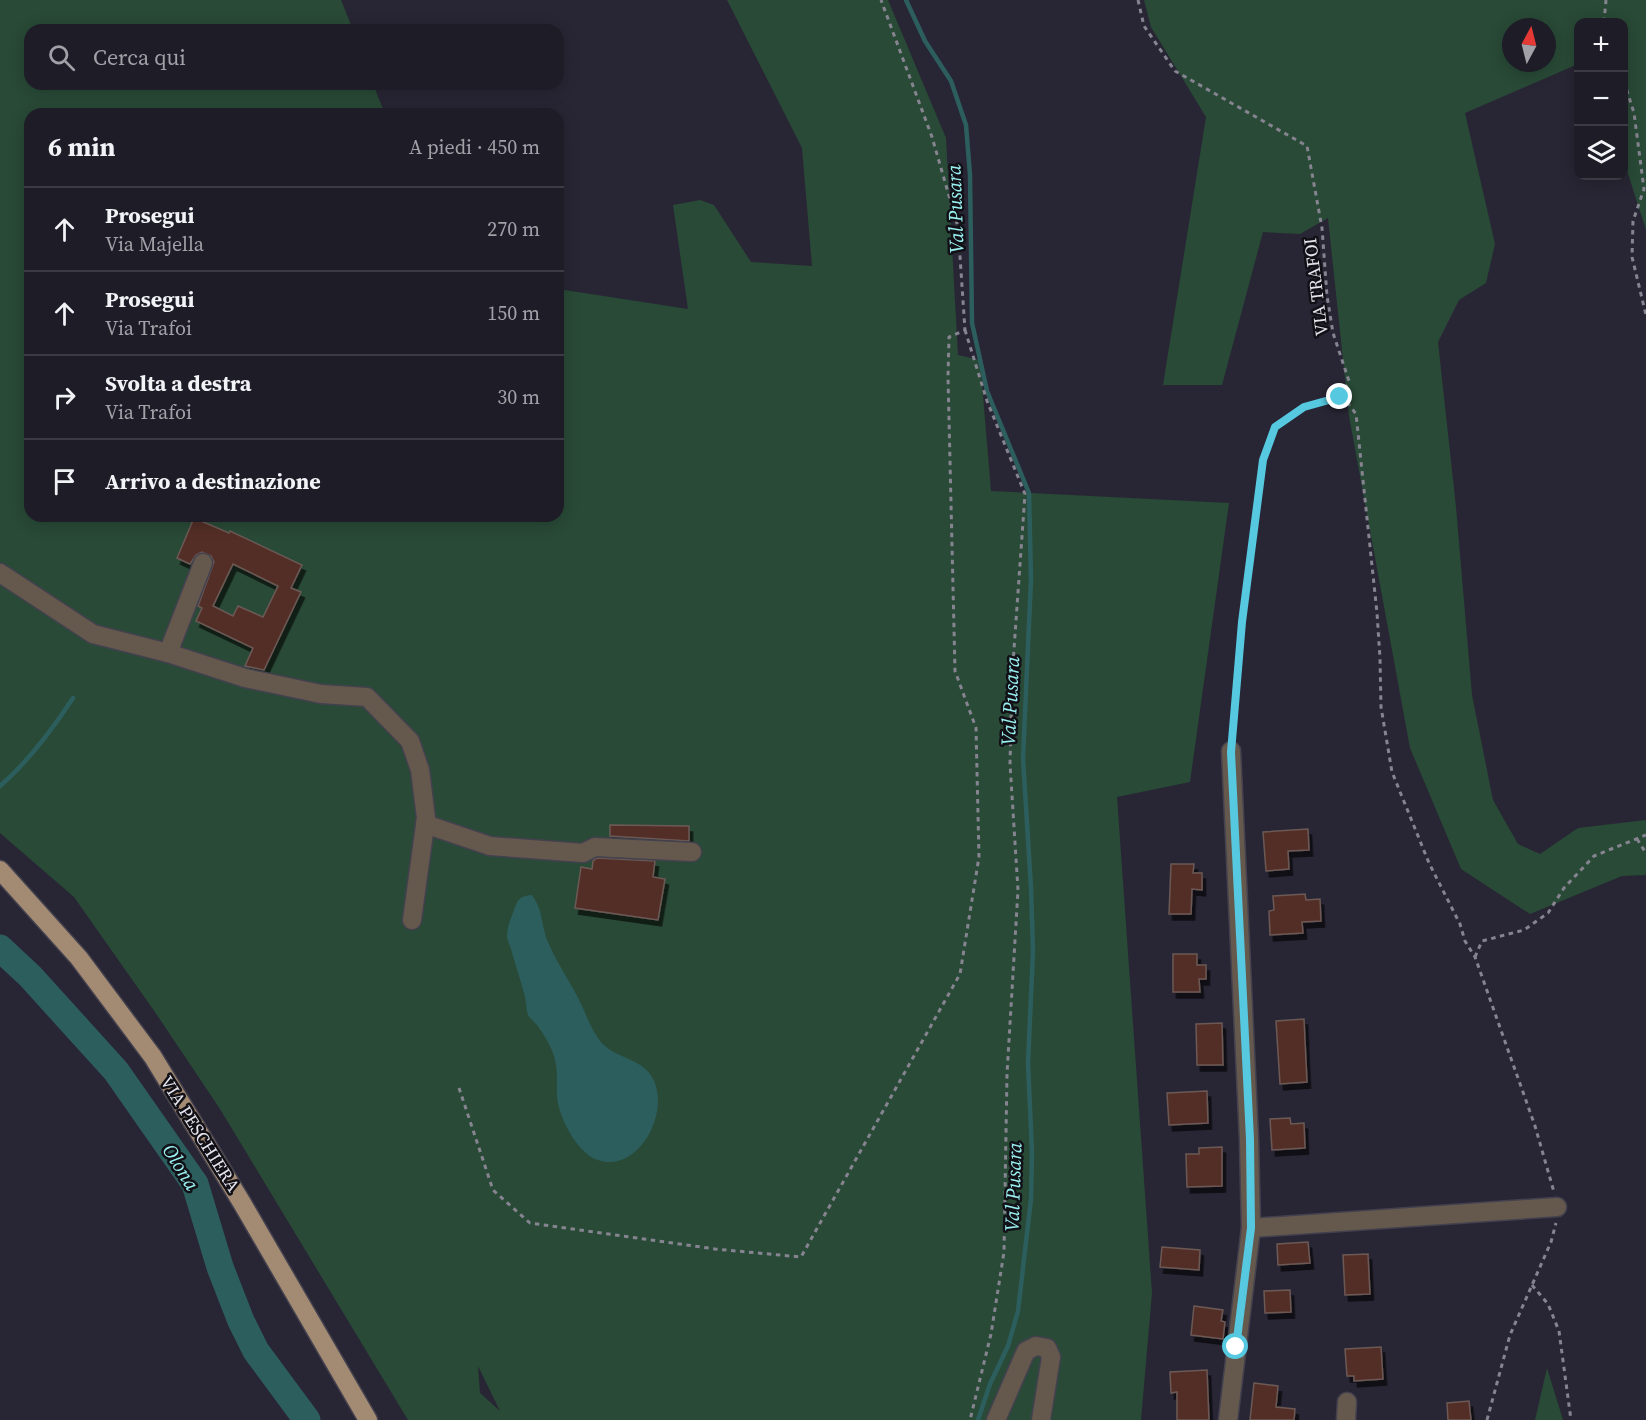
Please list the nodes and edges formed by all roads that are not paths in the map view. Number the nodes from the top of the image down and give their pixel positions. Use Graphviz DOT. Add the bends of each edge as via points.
graph roads {
  1 [pos="203,563"];
  2 [pos="0,573"];
  3 [pos="168,652"];
  4 [pos="1231,752"];
  5 [pos="425,824"];
  6 [pos="692,852"];
  7 [pos="0,870"];
  8 [pos="412,920"];
  9 [pos="1557,1207"];
  10 [pos="1251,1228"];
  11 [pos="368,1420"];
  12 [pos="996,1420"];
  13 [pos="1041,1420"];
  14 [pos="1228,1420"];
  1 -- 3 [label="street"];
  2 -- 3 [label="street" via="93,634"];
  3 -- 5 [label="street" via="245,678 321,694 367,697 410,741 420,770"];
  4 -- 10 [label="street"];
  5 -- 6 [label="street" via="490,846 584,853 595,847"];
  5 -- 8 [label="street"];
  7 -- 11 [label="main road, VIA PESCHIERA" via="79,958 153,1057"];
  9 -- 10 [label="street"];
  10 -- 14 [label="street"];
  12 -- 13 [label="street" via="1026,1351 1036,1346 1047,1348 1051,1357"];
}
